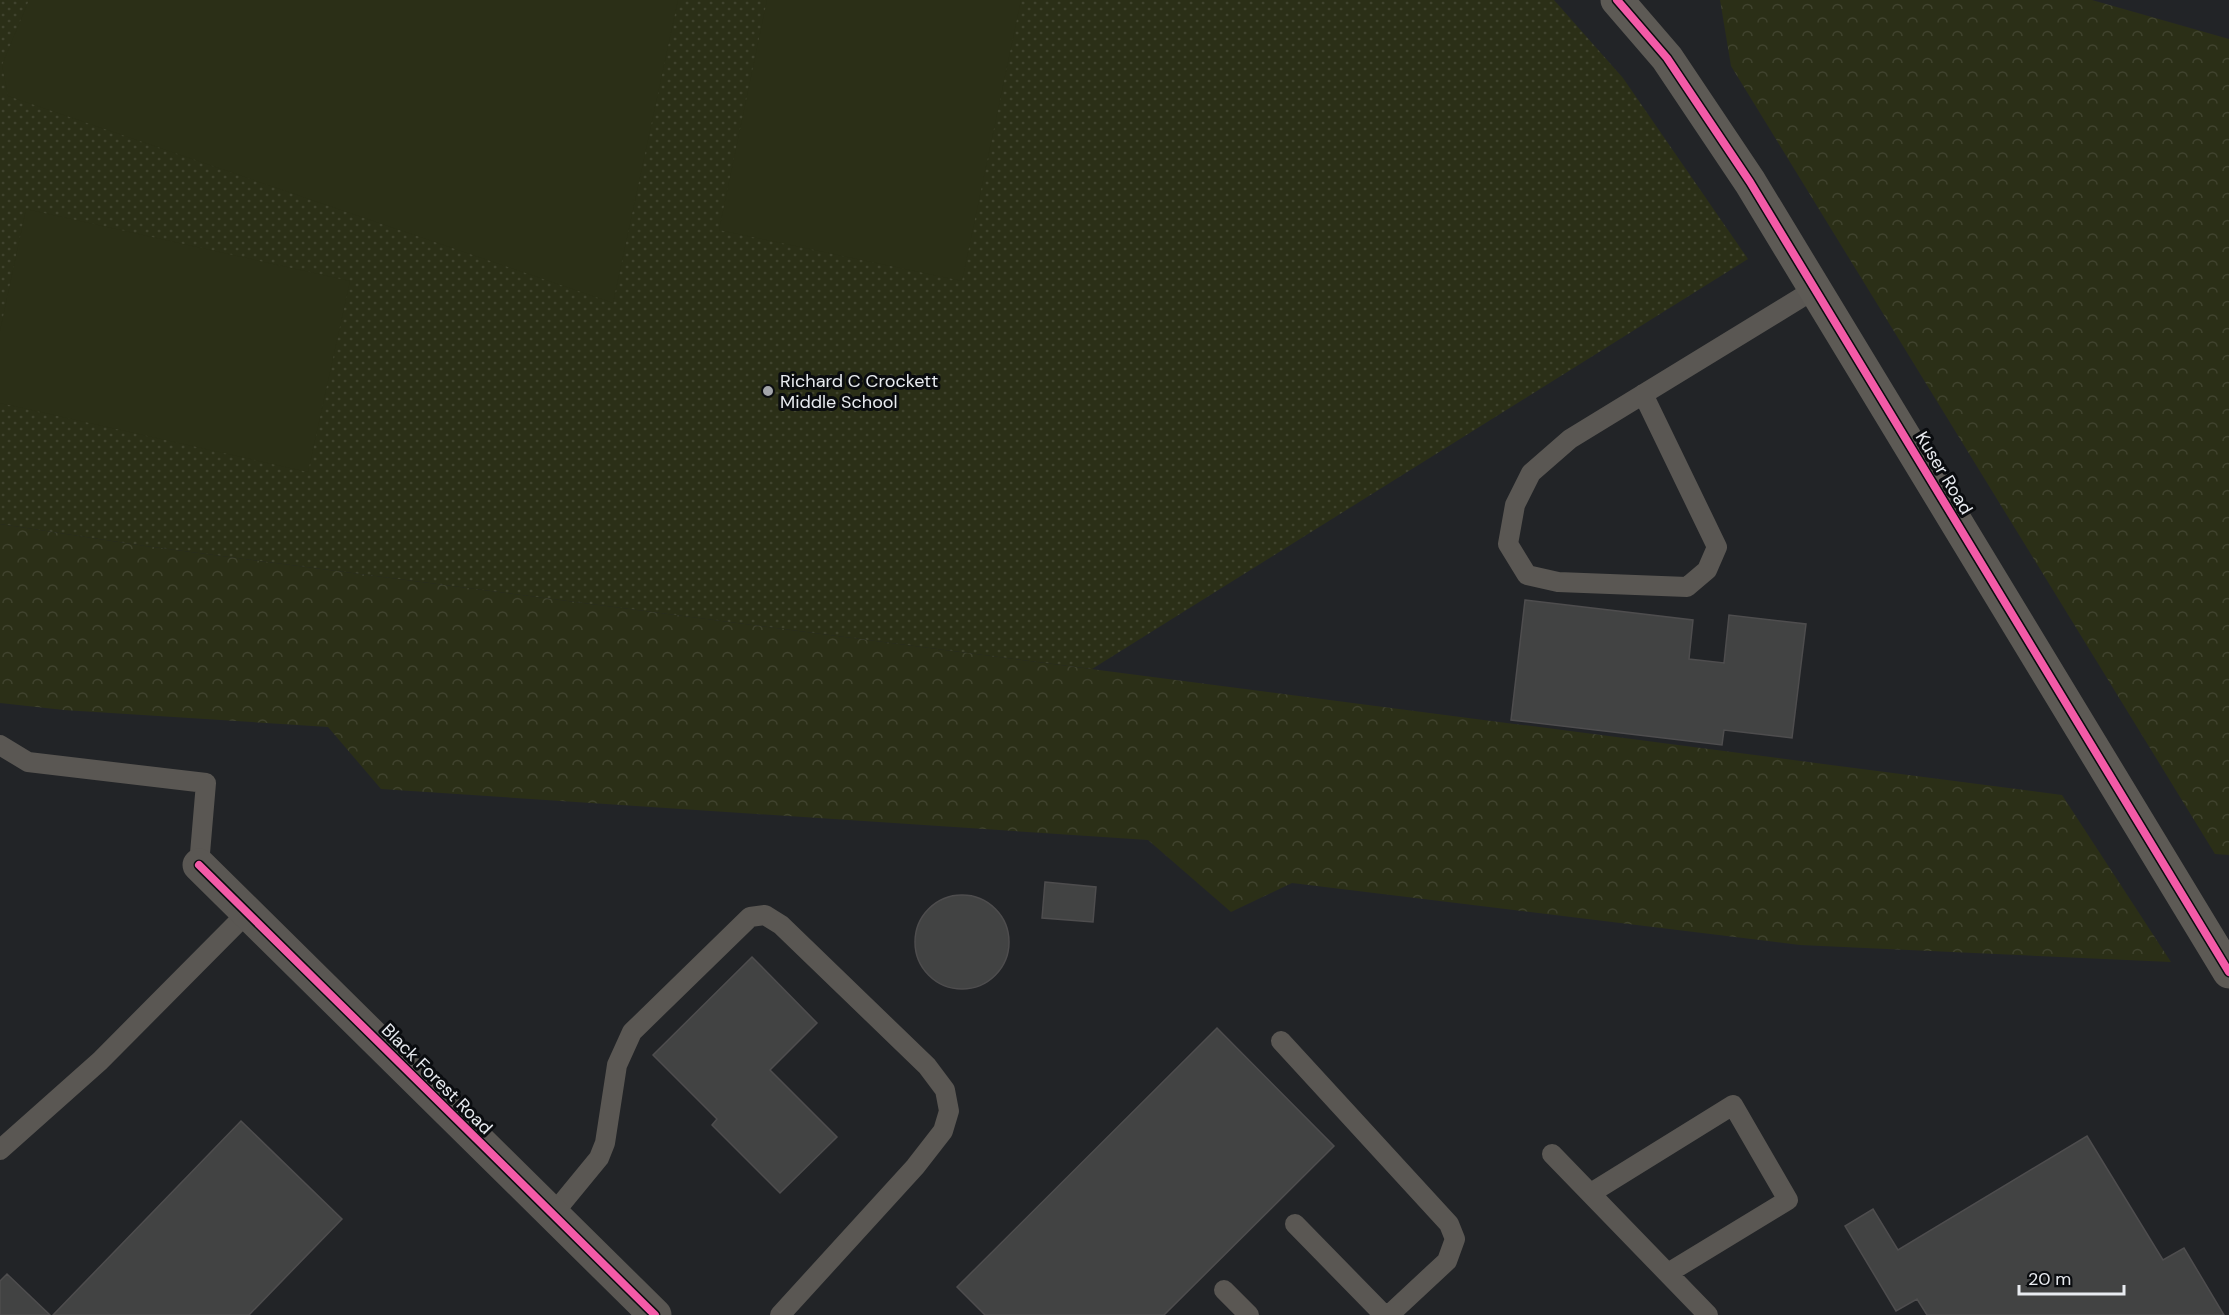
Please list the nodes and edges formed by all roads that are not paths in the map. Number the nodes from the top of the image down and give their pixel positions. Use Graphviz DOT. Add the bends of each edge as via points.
graph roads {
  1 [pos="1617,0"];
  2 [pos="1815,289"];
  3 [pos="1643,394"];
  4 [pos="0,745"];
  5 [pos="198,865"];
  6 [pos="247,913"];
  7 [pos="2229,972"];
  8 [pos="1281,1041"];
  9 [pos="0,1150"];
  10 [pos="1552,1154"];
  11 [pos="1591,1193"];
  12 [pos="553,1214"];
  13 [pos="1295,1224"];
  14 [pos="1668,1273"];
  15 [pos="1224,1290"];
  16 [pos="655,1315"];
  17 [pos="780,1315"];
  18 [pos="1249,1315"];
  19 [pos="1387,1315"];
  20 [pos="1708,1315"];
  1 -- 2 [label="street, Kuser Road" via="1667,58"];
  2 -- 3 [label="lane"];
  2 -- 7 [label="street, Kuser Road"];
  3 -- 3 [label="lane" via="1570,439 1531,473 1515,505 1508,544 1527,575 1558,582 1687,587 1707,570 1717,547"];
  4 -- 5 [label="lane" via="28,762 207,783"];
  5 -- 6 [label="street, Black Forest Road"];
  6 -- 9 [label="lane" via="100,1061"];
  6 -- 12 [label="street, Black Forest Road"];
  8 -- 19 [label="lane" via="1449,1224 1455,1239 1447,1261"];
  10 -- 11 [label="lane"];
  11 -- 14 [label="lane"];
  11 -- 14 [label="lane" via="1733,1105 1788,1200"];
  12 -- 16 [label="street, Black Forest Road"];
  12 -- 17 [label="lane" via="599,1158 605,1143 617,1065 632,1032 750,917 765,915 781,925 927,1066 945,1090 949,1111 943,1131 915,1167"];
  13 -- 19 [label="lane"];
  14 -- 20 [label="lane"];
  15 -- 18 [label="lane"];
}
